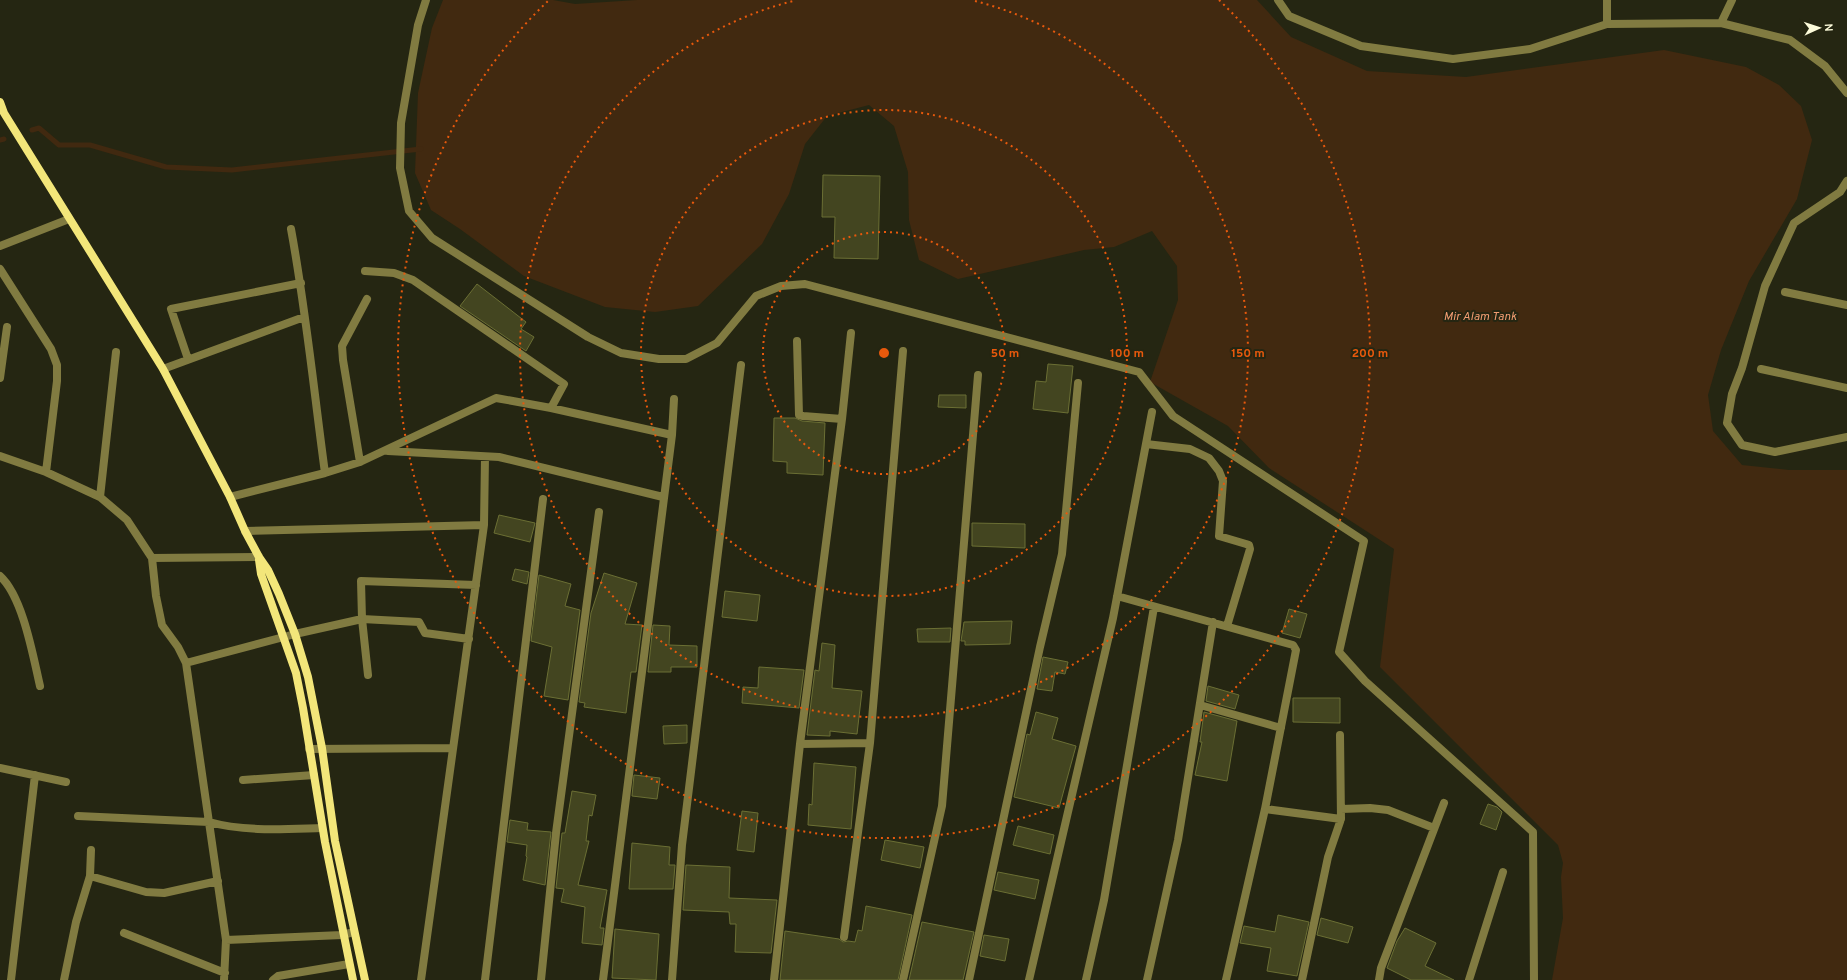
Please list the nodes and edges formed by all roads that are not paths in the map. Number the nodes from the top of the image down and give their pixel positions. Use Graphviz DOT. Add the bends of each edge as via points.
graph roads {
  1 [pos="426,0"];
  2 [pos="1278,0"];
  3 [pos="1607,0"];
  4 [pos="1732,0"];
  5 [pos="1721,23"];
  6 [pos="1607,24"];
  7 [pos="1847,93"];
  8 [pos="0,102"];
  9 [pos="1847,180"];
  10 [pos="69,219"];
  11 [pos="291,229"];
  12 [pos="0,246"];
  13 [pos="0,269"];
  14 [pos="365,271"];
  15 [pos="301,283"];
  16 [pos="1786,292"];
  17 [pos="367,299"];
  18 [pos="1847,305"];
  19 [pos="304,317"];
  20 [pos="7,327"];
  21 [pos="850,333"];
  22 [pos="797,341"];
  23 [pos="116,352"];
  24 [pos="903,352"];
  25 [pos="188,359"];
  26 [pos="740,365"];
  27 [pos="163,369"];
  28 [pos="1761,369"];
  29 [pos="978,376"];
  30 [pos="0,378"];
  31 [pos="1078,383"];
  32 [pos="1847,388"];
  33 [pos="674,399"];
  34 [pos="551,408"];
  35 [pos="1152,412"];
  36 [pos="842,418"];
  37 [pos="672,435"];
  38 [pos="1847,437"];
  39 [pos="1146,444"];
  40 [pos="386,451"];
  41 [pos="0,456"];
  42 [pos="485,457"];
  43 [pos="360,462"];
  44 [pos="46,472"];
  45 [pos="325,473"];
  46 [pos="230,497"];
  47 [pos="663,497"];
  48 [pos="100,498"];
  49 [pos="543,499"];
  50 [pos="599,512"];
  51 [pos="484,525"];
  52 [pos="245,531"];
  53 [pos="259,557"];
  54 [pos="152,558"];
  55 [pos="0,576"];
  56 [pos="476,585"];
  57 [pos="1117,596"];
  58 [pos="1154,607"];
  59 [pos="362,619"];
  60 [pos="1213,622"];
  61 [pos="1227,626"];
  62 [pos="295,634"];
  63 [pos="285,637"];
  64 [pos="469,639"];
  65 [pos="186,663"];
  66 [pos="368,675"];
  67 [pos="40,686"];
  68 [pos="1200,705"];
  69 [pos="1281,728"];
  70 [pos="1340,735"];
  71 [pos="870,743"];
  72 [pos="800,744"];
  73 [pos="322,748"];
  74 [pos="453,748"];
  75 [pos="309,749"];
  76 [pos="0,768"];
  77 [pos="35,775"];
  78 [pos="314,775"];
  79 [pos="242,780"];
  80 [pos="66,782"];
  81 [pos="1444,803"];
  82 [pos="1265,809"];
  83 [pos="1341,809"];
  84 [pos="78,816"];
  85 [pos="1341,819"];
  86 [pos="209,822"];
  87 [pos="322,828"];
  88 [pos="1434,828"];
  89 [pos="91,850"];
  90 [pos="1503,872"];
  91 [pos="90,876"];
  92 [pos="218,881"];
  93 [pos="354,932"];
  94 [pos="124,933"];
  95 [pos="342,935"];
  96 [pos="844,937"];
  97 [pos="226,940"];
  98 [pos="349,964"];
  99 [pos="225,976"];
  100 [pos="11,980"];
  101 [pos="64,980"];
  102 [pos="273,980"];
  103 [pos="353,980"];
  104 [pos="364,980"];
  105 [pos="422,980"];
  106 [pos="485,980"];
  107 [pos="541,980"];
  108 [pos="603,980"];
  109 [pos="672,980"];
  110 [pos="774,980"];
  111 [pos="903,980"];
  112 [pos="969,980"];
  113 [pos="1029,980"];
  114 [pos="1086,980"];
  115 [pos="1146,980"];
  116 [pos="1226,980"];
  117 [pos="1302,980"];
  118 [pos="1379,980"];
  119 [pos="1469,980"];
  120 [pos="1534,980"];
  1 -- 120 [label="street" via="418,25 401,123 400,162 409,211 432,238 588,337 621,353 686,360 717,343 756,296 781,286 805,284 1139,372 1173,416 1364,541 1339,652 1365,681 1533,832"];
  2 -- 6 [label="street" via="1289,16 1361,46 1453,59 1530,49"];
  3 -- 6 [label="street"];
  4 -- 5 [label="street"];
  5 -- 6 [label="street"];
  5 -- 7 [label="street" via="1790,40 1825,66"];
  8 -- 10 [label="main road" via="4,113"];
  9 -- 38 [label="street" via="1840,192 1794,223 1765,286 1732,394 1727,423 1742,445 1774,452"];
  10 -- 12 [label="street"];
  10 -- 27 [label="main road"];
  11 -- 15 [label="street"];
  13 -- 44 [label="street" via="51,349 57,365 58,381"];
  14 -- 34 [label="street" via="394,273 413,280 564,384"];
  15 -- 19 [label="street"];
  15 -- 25 [label="street" via="171,309"];
  16 -- 18 [label="street"];
  17 -- 43 [label="street" via="342,346"];
  19 -- 25 [label="street"];
  19 -- 45 [label="street"];
  20 -- 30 [label="street"];
  21 -- 36 [label="street"];
  22 -- 36 [label="street" via="798,415"];
  23 -- 48 [label="street"];
  24 -- 71 [label="street"];
  25 -- 27 [label="street"];
  26 -- 109 [label="street" via="682,845"];
  27 -- 46 [label="main road"];
  28 -- 32 [label="street"];
  29 -- 111 [label="street" via="942,806"];
  31 -- 112 [label="street" via="1062,554"];
  33 -- 37 [label="street"];
  34 -- 37 [label="street"];
  34 -- 40 [label="street" via="496,398"];
  35 -- 39 [label="street"];
  36 -- 72 [label="street"];
  37 -- 47 [label="street"];
  39 -- 57 [label="street"];
  39 -- 61 [label="street" via="1190,449 1209,458 1220,471 1223,481 1219,536 1249,545 1250,549"];
  40 -- 42 [label="street"];
  40 -- 43 [label="street"];
  41 -- 44 [label="street"];
  42 -- 47 [label="street"];
  42 -- 51 [label="street"];
  43 -- 45 [label="street"];
  44 -- 48 [label="street"];
  45 -- 46 [label="street"];
  46 -- 52 [label="main road"];
  47 -- 108 [label="street"];
  48 -- 54 [label="street" via="127,520"];
  49 -- 106 [label="street"];
  50 -- 107 [label="street" via="556,833"];
  51 -- 52 [label="street"];
  51 -- 56 [label="street"];
  52 -- 53 [label="main road"];
  53 -- 54 [label="street"];
  53 -- 62 [label="main road" via="268,570"];
  53 -- 63 [label="main road" via="261,574"];
  54 -- 65 [label="street" via="162,625"];
  55 -- 67 [label="street" via="6,582 20,610"];
  56 -- 59 [label="street" via="361,581"];
  56 -- 64 [label="street"];
  57 -- 58 [label="street"];
  57 -- 113 [label="street"];
  58 -- 60 [label="street"];
  58 -- 114 [label="street" via="1104,900"];
  59 -- 62 [label="street"];
  59 -- 64 [label="street" via="419,622 425,633"];
  59 -- 66 [label="street"];
  60 -- 61 [label="street"];
  60 -- 68 [label="street"];
  61 -- 69 [label="street" via="1293,645 1296,650"];
  62 -- 63 [label="street"];
  62 -- 73 [label="main road" via="308,677"];
  63 -- 65 [label="street"];
  63 -- 75 [label="main road" via="296,673"];
  64 -- 74 [label="street"];
  65 -- 86 [label="street"];
  68 -- 69 [label="street"];
  68 -- 115 [label="street" via="1178,840"];
  69 -- 82 [label="street"];
  70 -- 83 [label="street"];
  71 -- 72 [label="street"];
  71 -- 96 [label="street"];
  72 -- 110 [label="street"];
  73 -- 74 [label="street"];
  73 -- 75 [label="street"];
  73 -- 93 [label="main road" via="335,840"];
  74 -- 105 [label="street"];
  75 -- 78 [label="main road"];
  76 -- 77 [label="street"];
  77 -- 80 [label="street"];
  77 -- 100 [label="street"];
  78 -- 79 [label="street"];
  78 -- 87 [label="main road"];
  81 -- 88 [label="street"];
  82 -- 85 [label="street"];
  82 -- 116 [label="street"];
  83 -- 85 [label="street"];
  83 -- 88 [label="street" via="1388,810"];
  84 -- 86 [label="street"];
  85 -- 117 [label="street" via="1328,857"];
  86 -- 87 [label="street" via="259,829"];
  86 -- 92 [label="street"];
  87 -- 95 [label="main road"];
  88 -- 118 [label="street" via="1381,968"];
  89 -- 91 [label="street"];
  90 -- 119 [label="street"];
  91 -- 92 [label="street" via="146,892 164,893"];
  91 -- 101 [label="street" via="76,922"];
  92 -- 97 [label="street"];
  93 -- 95 [label="street"];
  93 -- 104 [label="main road"];
  94 -- 99 [label="street"];
  95 -- 97 [label="street"];
  95 -- 98 [label="main road"];
  97 -- 99 [label="street"];
  98 -- 102 [label="street" via="284,974"];
  98 -- 103 [label="main road"];
}
